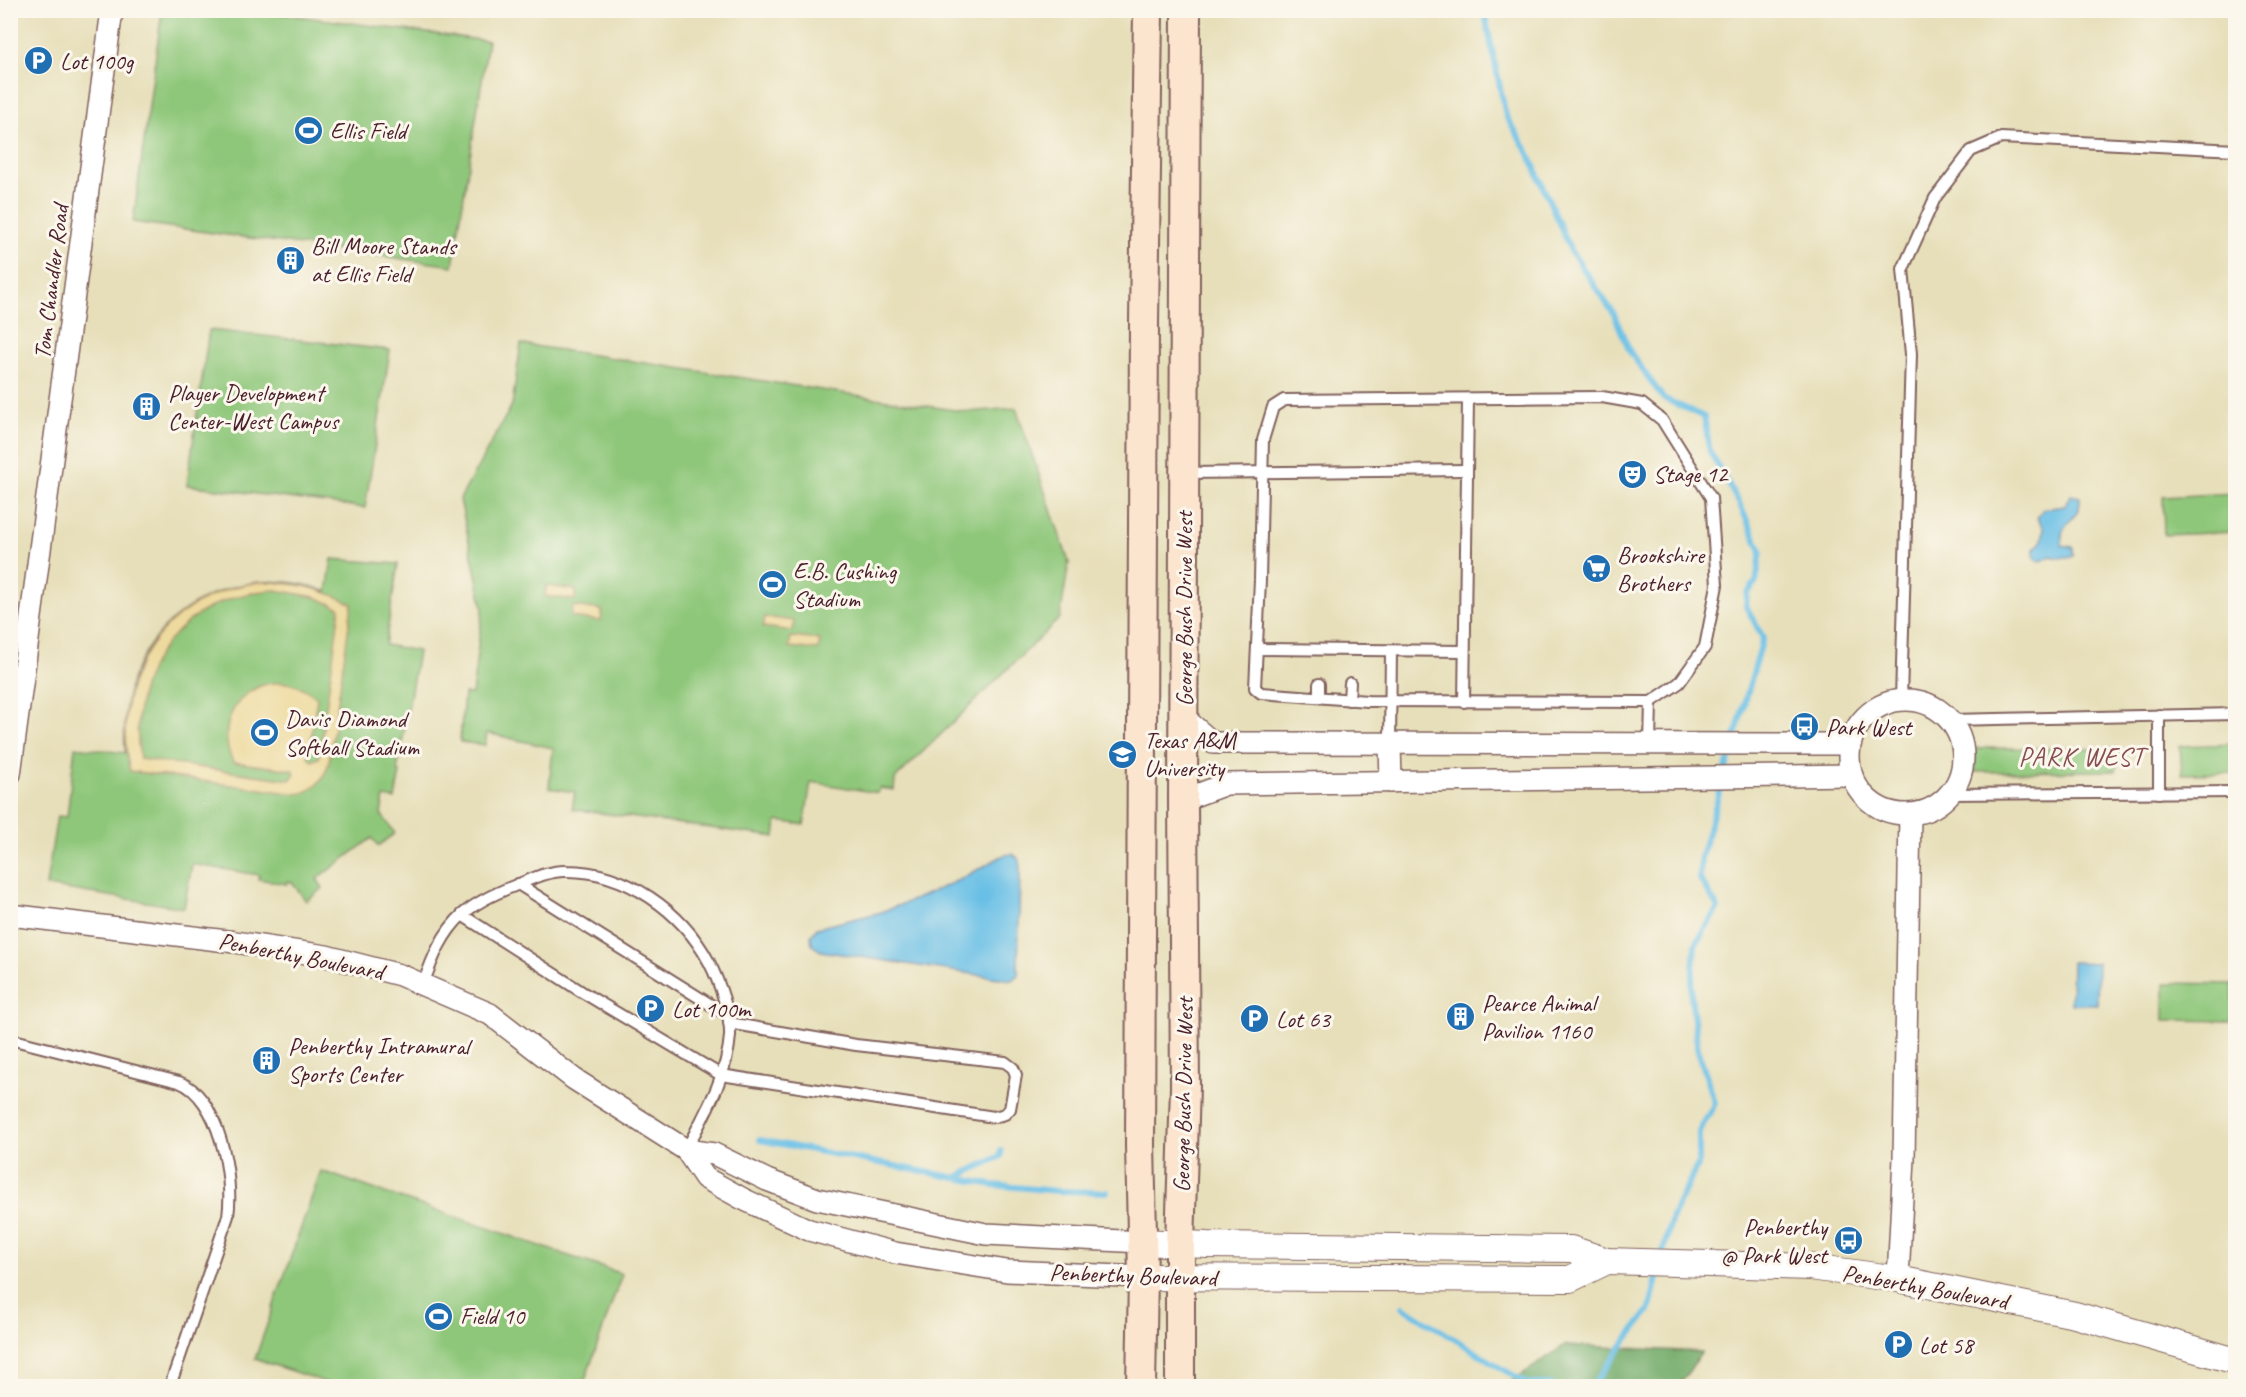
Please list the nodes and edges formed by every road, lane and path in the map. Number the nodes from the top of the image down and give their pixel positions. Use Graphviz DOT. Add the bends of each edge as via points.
graph roads {
  1 [pos="112,10"];
  2 [pos="1148,10"];
  3 [pos="1186,10"];
  4 [pos="2235,150"];
  5 [pos="1144,324"];
  6 [pos="1468,399"];
  7 [pos="1467,470"];
  8 [pos="1184,473"];
  9 [pos="1262,473"];
  10 [pos="1257,649"];
  11 [pos="1290,650"];
  12 [pos="1319,650"];
  13 [pos="1351,650"];
  14 [pos="1391,651"];
  15 [pos="1464,651"];
  16 [pos="1290,663"];
  17 [pos="1319,663"];
  18 [pos="1350,664"];
  19 [pos="1350,683"];
  20 [pos="1319,684"];
  21 [pos="1319,697"];
  22 [pos="1901,699"];
  23 [pos="1349,700"];
  24 [pos="1390,701"];
  25 [pos="1464,702"];
  26 [pos="1652,702"];
  27 [pos="2235,714"];
  28 [pos="2159,715"];
  29 [pos="1183,717"];
  30 [pos="1950,720"];
  31 [pos="1390,743"];
  32 [pos="1650,743"];
  33 [pos="1850,744"];
  34 [pos="10,774"];
  35 [pos="1851,775"];
  36 [pos="1391,782"];
  37 [pos="2235,792"];
  38 [pos="2159,793"];
  39 [pos="1950,794"];
  40 [pos="1183,800"];
  41 [pos="1910,814"];
  42 [pos="518,884"];
  43 [pos="10,915"];
  44 [pos="462,915"];
  45 [pos="423,985"];
  46 [pos="728,1019"];
  47 [pos="10,1039"];
  48 [pos="721,1075"];
  49 [pos="686,1150"];
  50 [pos="1142,1242"];
  51 [pos="1180,1245"];
  52 [pos="1607,1261"];
  53 [pos="1143,1277"];
  54 [pos="1180,1278"];
  55 [pos="1898,1279"];
  56 [pos="2235,1361"];
  57 [pos="170,1386"];
  58 [pos="1142,1386"];
  59 [pos="1180,1386"];
  1 -- 34 [label="street, Tom Chandler Road"];
  2 -- 5 [label="main road, George Bush Drive West"];
  3 -- 8 [label="main road, George Bush Drive West"];
  4 -- 22 [label="lane" via="2001,138 1971,150 1935,198 1903,269 1911,354"];
  5 -- 8 [label="main road" via="1167,364 1168,466 1171,471"];
  5 -- 50 [label="main road, George Bush Drive West"];
  6 -- 7 [label="lane"];
  6 -- 9 [label="lane" via="1284,400 1273,407 1267,422"];
  6 -- 26 [label="lane" via="1602,397 1642,404 1662,420 1711,498 1717,585 1705,647 1679,684"];
  7 -- 9 [label="lane"];
  7 -- 15 [label="lane"];
  8 -- 9 [label="lane"];
  8 -- 29 [label="main road, George Bush Drive West"];
  9 -- 10 [label="lane"];
  10 -- 11 [label="lane"];
  10 -- 21 [label="lane" via="1255,688 1261,693 1290,689"];
  11 -- 12 [label="lane"];
  11 -- 16 [label="lane"];
  12 -- 13 [label="lane"];
  12 -- 17 [label="lane"];
  13 -- 14 [label="lane"];
  13 -- 18 [label="lane"];
  14 -- 15 [label="lane"];
  14 -- 24 [label="lane"];
  15 -- 25 [label="lane"];
  19 -- 23 [label="lane"];
  20 -- 21 [label="lane"];
  21 -- 23 [label="lane"];
  22 -- 30 [label="street" via="1928,704"];
  22 -- 33 [label="street" via="1878,707 1860,722"];
  23 -- 24 [label="lane"];
  24 -- 25 [label="lane"];
  24 -- 31 [label="lane"];
  25 -- 26 [label="lane"];
  26 -- 32 [label="lane"];
  27 -- 28 [label="lane"];
  28 -- 30 [label="lane"];
  28 -- 38 [label="lane"];
  29 -- 31 [label="street" via="1213,743"];
  29 -- 40 [label="main road, George Bush Drive West"];
  30 -- 39 [label="street" via="1960,737 1964,757 1960,777"];
  31 -- 32 [label="street"];
  31 -- 36 [label="street"];
  32 -- 33 [label="street"];
  33 -- 35 [label="street"];
  35 -- 36 [label="street"];
  35 -- 41 [label="street" via="1874,805"];
  36 -- 40 [label="street" via="1226,784"];
  37 -- 38 [label="lane"];
  38 -- 39 [label="lane"];
  39 -- 41 [label="street" via="1932,808"];
  40 -- 51 [label="main road, George Bush Drive West" via="1185,1087"];
  41 -- 55 [label="street"];
  42 -- 44 [label="lane" via="487,897"];
  42 -- 46 [label="lane"];
  42 -- 46 [label="lane" via="565,870 606,877 649,896 681,922 702,949 717,977"];
  43 -- 45 [label="street, Penberthy Boulevard" via="326,956"];
  44 -- 45 [label="lane" via="441,942"];
  44 -- 48 [label="lane"];
  45 -- 49 [label="street, Penberthy Boulevard" via="490,1014 574,1079"];
  46 -- 48 [label="lane" via="728,1049"];
  46 -- 48 [label="lane" via="856,1045 1005,1062 1013,1068 1016,1078 1009,1111 994,1117"];
  47 -- 57 [label="lane" via="188,1085 208,1106 228,1172 230,1202"];
  48 -- 49 [label="lane"];
  49 -- 50 [label="street, Penberthy Boulevard" via="714,1154 818,1199 986,1234"];
  49 -- 53 [label="street, Penberthy Boulevard" via="705,1178 809,1230 895,1253 1007,1271"];
  50 -- 51 [label="street, Penberthy Boulevard"];
  50 -- 53 [label="main road, George Bush Drive West"];
  51 -- 52 [label="street, Penberthy Boulevard" via="1570,1249"];
  51 -- 54 [label="main road, George Bush Drive West"];
  52 -- 54 [label="street, Penberthy Boulevard" via="1570,1279"];
  52 -- 55 [label="street, Penberthy Boulevard" via="1810,1267"];
  53 -- 54 [label="street, Penberthy Boulevard"];
  53 -- 58 [label="main road, George Bush Drive West"];
  54 -- 59 [label="main road, George Bush Drive West"];
  55 -- 56 [label="street, Penberthy Boulevard" via="2075,1316"];
}
